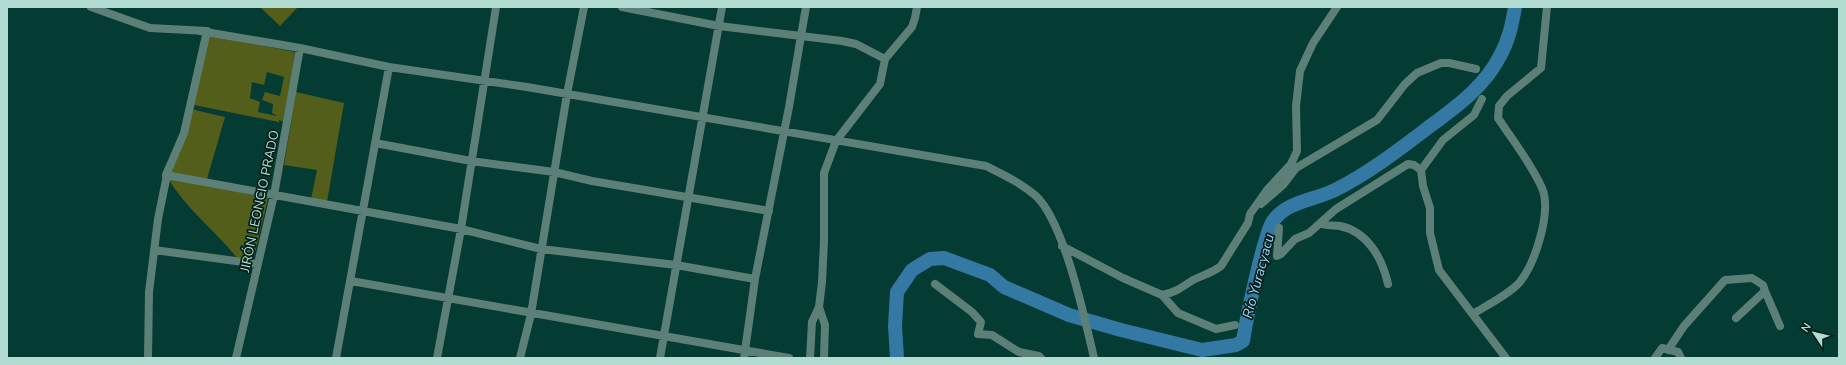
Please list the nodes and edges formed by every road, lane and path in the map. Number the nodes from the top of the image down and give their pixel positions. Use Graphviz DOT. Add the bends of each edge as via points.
graph roads {
  1 [pos="91,7"];
  2 [pos="496,7"];
  3 [pos="584,7"];
  4 [pos="622,7"];
  5 [pos="722,7"];
  6 [pos="806,7"];
  7 [pos="917,7"];
  8 [pos="1337,7"];
  9 [pos="1547,7"];
  10 [pos="719,26"];
  11 [pos="207,31"];
  12 [pos="801,36"];
  13 [pos="300,48"];
  14 [pos="885,60"];
  15 [pos="388,67"];
  16 [pos="1476,69"];
  17 [pos="485,82"];
  18 [pos="567,94"];
  19 [pos="1482,99"];
  20 [pos="702,118"];
  21 [pos="784,132"];
  22 [pos="836,142"];
  23 [pos="375,143"];
  24 [pos="471,161"];
  25 [pos="1421,170"];
  26 [pos="554,172"];
  27 [pos="166,175"];
  28 [pos="274,195"];
  29 [pos="689,197"];
  30 [pos="1257,206"];
  31 [pos="769,210"];
  32 [pos="363,212"];
  33 [pos="1321,224"];
  34 [pos="1279,228"];
  35 [pos="461,229"];
  36 [pos="1062,246"];
  37 [pos="541,249"];
  38 [pos="154,250"];
  39 [pos="258,264"];
  40 [pos="676,265"];
  41 [pos="755,279"];
  42 [pos="351,281"];
  43 [pos="935,284"];
  44 [pos="1388,284"];
  45 [pos="1765,291"];
  46 [pos="1162,295"];
  47 [pos="447,297"];
  48 [pos="819,306"];
  49 [pos="531,314"];
  50 [pos="1473,314"];
  51 [pos="1736,318"];
  52 [pos="1235,325"];
  53 [pos="1780,326"];
  54 [pos="664,336"];
  55 [pos="1665,349"];
  56 [pos="745,354"];
  57 [pos="148,358"];
  58 [pos="236,358"];
  59 [pos="336,358"];
  60 [pos="437,358"];
  61 [pos="520,358"];
  62 [pos="660,358"];
  63 [pos="789,358"];
  64 [pos="810,358"];
  65 [pos="824,358"];
  66 [pos="1042,358"];
  67 [pos="1094,358"];
  68 [pos="1506,358"];
  69 [pos="1655,358"];
  70 [pos="1681,358"];
  1 -- 11 [label="street" via="150,28"];
  2 -- 17 [label="street"];
  3 -- 18 [label="street"];
  4 -- 10 [label="street"];
  5 -- 10 [label="street"];
  6 -- 12 [label="street"];
  7 -- 14 [label="street" via="912,27"];
  8 -- 30 [label="street" via="1310,48 1300,71 1296,106 1297,152 1292,164 1267,190"];
  9 -- 50 [label="street" via="1541,68 1507,96 1499,106 1498,118 1543,189 1545,208 1542,231 1528,270 1518,284"];
  10 -- 12 [label="street"];
  10 -- 20 [label="street"];
  11 -- 13 [label="street"];
  11 -- 27 [label="street" via="184,133"];
  12 -- 14 [label="street" via="856,44"];
  12 -- 21 [label="street"];
  13 -- 15 [label="street"];
  13 -- 28 [label="street, JIRÓN LEONCIO PRADO"];
  14 -- 22 [label="street" via="880,84"];
  15 -- 17 [label="street"];
  15 -- 23 [label="street"];
  16 -- 30 [label="street" via="1450,63 1417,73 1405,84 1377,120 1296,168 1283,185 1263,204"];
  17 -- 18 [label="street"];
  17 -- 24 [label="street"];
  18 -- 20 [label="street"];
  18 -- 26 [label="street"];
  19 -- 25 [label="street" via="1474,115 1444,140"];
  20 -- 21 [label="street"];
  20 -- 29 [label="street"];
  21 -- 22 [label="street"];
  21 -- 31 [label="street"];
  22 -- 36 [label="street" via="986,166 1010,178 1036,197 1054,223"];
  22 -- 48 [label="street" via="824,173 824,241"];
  23 -- 24 [label="street"];
  23 -- 32 [label="street"];
  24 -- 26 [label="street"];
  24 -- 35 [label="street"];
  25 -- 33 [label="street" via="1408,164 1336,209"];
  25 -- 50 [label="street" via="1422,186 1430,208 1430,233 1440,270"];
  26 -- 29 [label="street"];
  26 -- 37 [label="street"];
  27 -- 28 [label="street"];
  27 -- 38 [label="street"];
  28 -- 32 [label="street"];
  28 -- 39 [label="street, JIRÓN LEONCIO PRADO"];
  29 -- 31 [label="street"];
  29 -- 40 [label="street"];
  30 -- 46 [label="street" via="1221,266 1179,290"];
  31 -- 41 [label="street"];
  32 -- 35 [label="street"];
  32 -- 42 [label="street"];
  33 -- 34 [label="street" via="1296,239 1277,256"];
  33 -- 44 [label="street" via="1339,226 1367,240 1385,270"];
  35 -- 37 [label="street"];
  35 -- 47 [label="street"];
  36 -- 46 [label="street"];
  36 -- 67 [label="street" via="1079,297"];
  37 -- 40 [label="street"];
  37 -- 49 [label="street"];
  38 -- 39 [label="street"];
  38 -- 57 [label="street" via="149,292"];
  39 -- 58 [label="street, JIRÓN LEONCIO PRADO"];
  40 -- 41 [label="street"];
  40 -- 54 [label="street"];
  41 -- 56 [label="street"];
  42 -- 47 [label="street"];
  42 -- 59 [label="street"];
  43 -- 66 [label="street" via="981,322 978,334 992,335 1019,352"];
  45 -- 51 [label="street"];
  45 -- 53 [label="street"];
  45 -- 55 [label="street" via="1763,285 1752,278 1726,280"];
  46 -- 52 [label="street" via="1178,313 1216,329"];
  47 -- 49 [label="street"];
  47 -- 60 [label="street"];
  48 -- 64 [label="street" via="812,322"];
  48 -- 65 [label="street" via="825,325"];
  49 -- 54 [label="street"];
  49 -- 61 [label="street"];
  50 -- 68 [label="street"];
  54 -- 56 [label="street"];
  54 -- 62 [label="street"];
  55 -- 69 [label="street"];
  55 -- 70 [label="street" via="1678,352"];
  56 -- 63 [label="street"];
}
